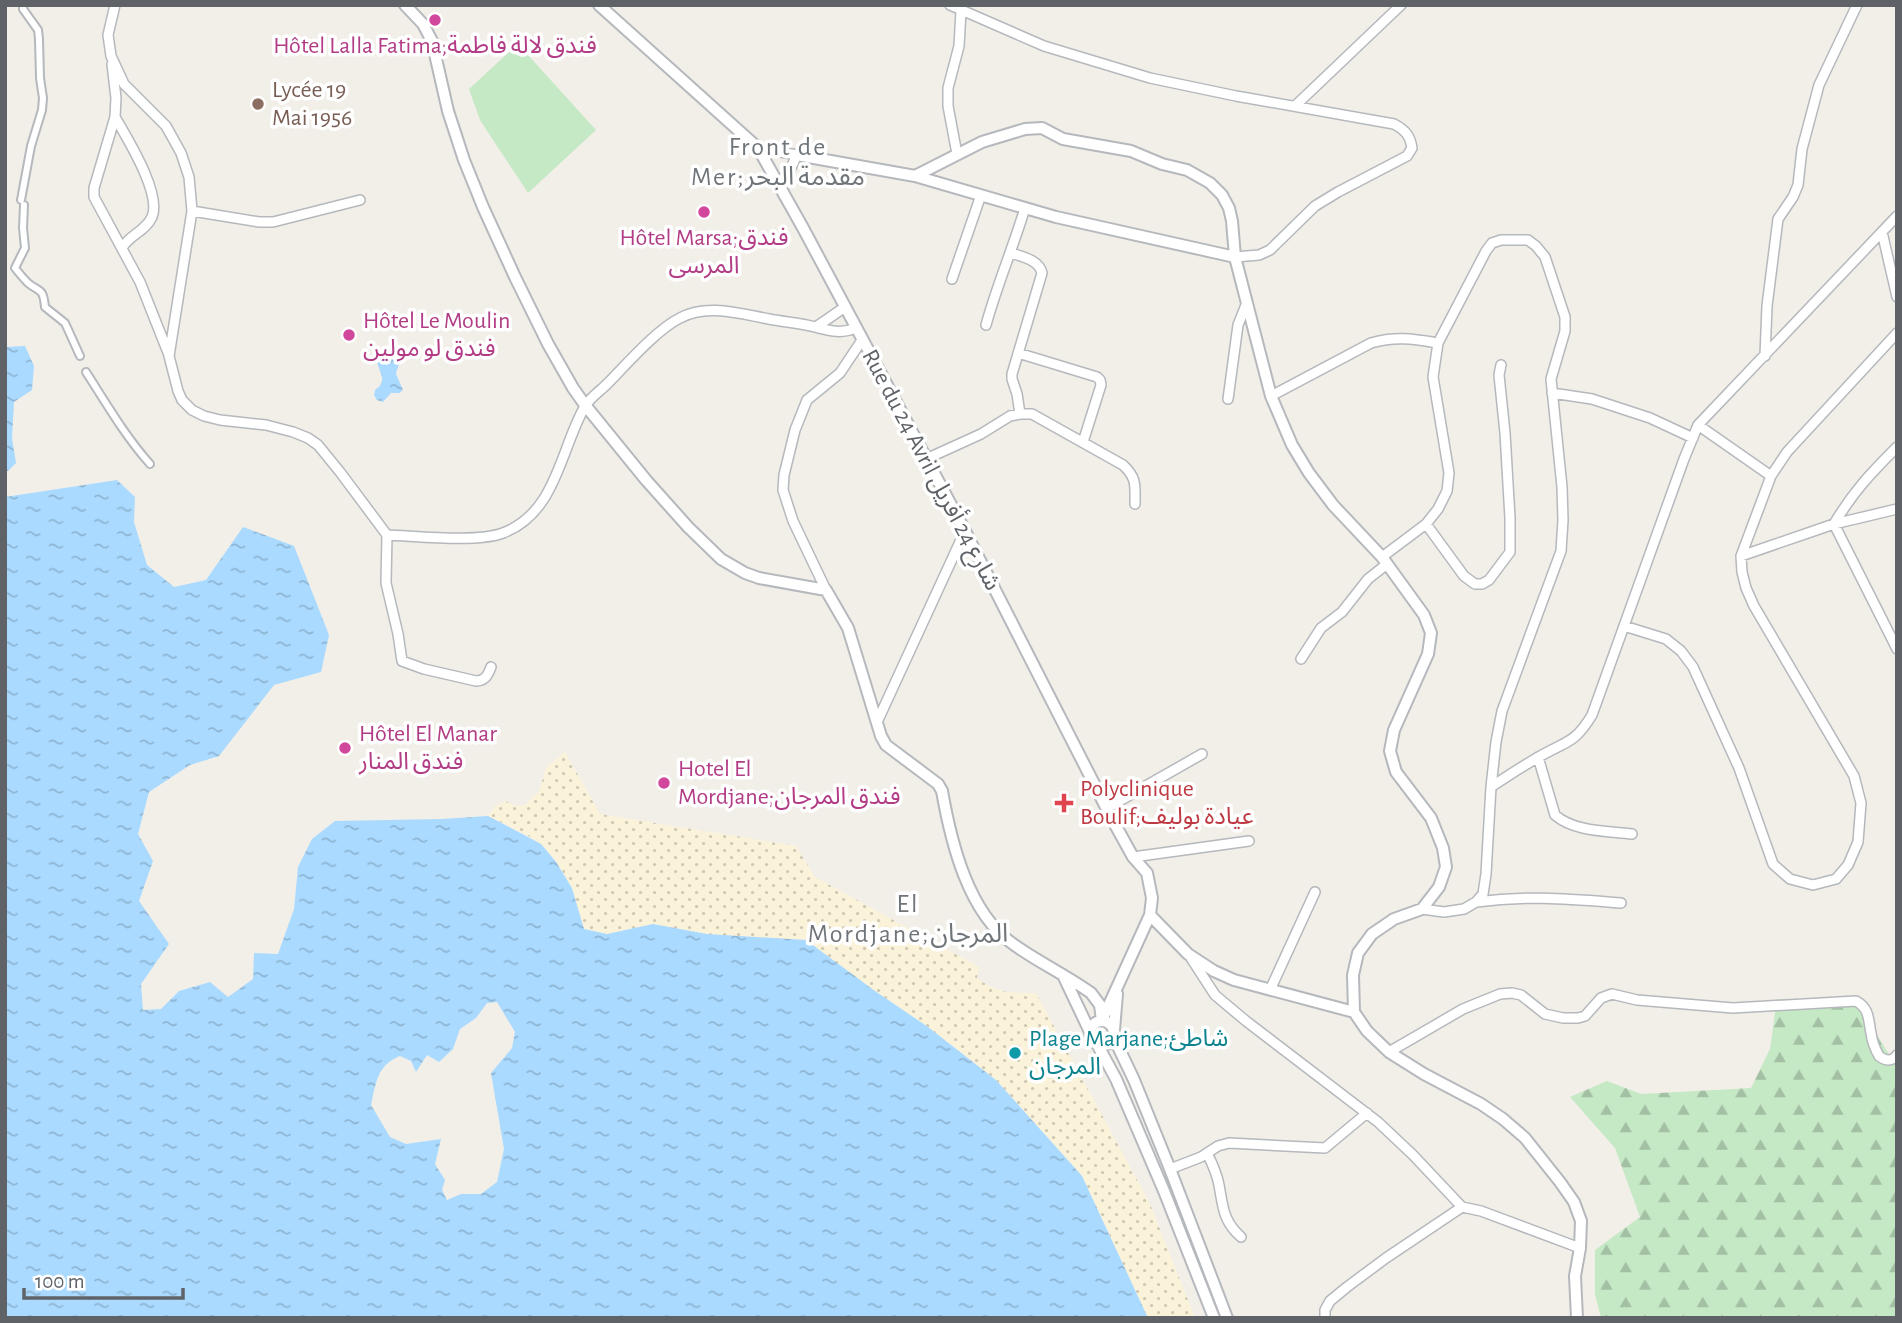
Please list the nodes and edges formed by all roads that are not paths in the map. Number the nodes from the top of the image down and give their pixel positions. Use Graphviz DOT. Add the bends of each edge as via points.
graph roads {
  1 [pos="23,5"];
  2 [pos="115,5"];
  3 [pos="405,5"];
  4 [pos="599,5"];
  5 [pos="1401,5"];
  6 [pos="1857,5"];
  7 [pos="955,7"];
  8 [pos="111,56"];
  9 [pos="1295,106"];
  10 [pos="115,117"];
  11 [pos="758,148"];
  12 [pos="957,154"];
  13 [pos="797,155"];
  14 [pos="915,176"];
  15 [pos="781,189"];
  16 [pos="981,195"];
  17 [pos="360,201"];
  18 [pos="1025,208"];
  19 [pos="192,211"];
  20 [pos="1897,216"];
  21 [pos="1882,232"];
  22 [pos="122,248"];
  23 [pos="1011,253"];
  24 [pos="1235,257"];
  25 [pos="952,279"];
  26 [pos="1897,297"];
  27 [pos="1246,305"];
  28 [pos="845,307"];
  29 [pos="986,326"];
  30 [pos="816,327"];
  31 [pos="856,328"];
  32 [pos="1897,333"];
  33 [pos="862,340"];
  34 [pos="1438,343"];
  35 [pos="1018,353"];
  36 [pos="79,356"];
  37 [pos="169,356"];
  38 [pos="1765,356"];
  39 [pos="1501,365"];
  40 [pos="86,372"];
  41 [pos="1552,393"];
  42 [pos="1271,396"];
  43 [pos="1228,399"];
  44 [pos="585,405"];
  45 [pos="1020,414"];
  46 [pos="1699,425"];
  47 [pos="1693,438"];
  48 [pos="1083,442"];
  49 [pos="1897,447"];
  50 [pos="926,459"];
  51 [pos="150,464"];
  52 [pos="1771,476"];
  53 [pos="1135,504"];
  54 [pos="1897,509"];
  55 [pos="1426,524"];
  56 [pos="1834,524"];
  57 [pos="965,531"];
  58 [pos="387,535"];
  59 [pos="1741,556"];
  60 [pos="1384,561"];
  61 [pos="826,590"];
  62 [pos="1624,626"];
  63 [pos="1897,649"];
  64 [pos="1301,659"];
  65 [pos="491,667"];
  66 [pos="878,720"];
  67 [pos="1202,754"];
  68 [pos="1538,757"];
  69 [pos="1491,788"];
  70 [pos="1107,808"];
  71 [pos="1632,834"];
  72 [pos="1249,841"];
  73 [pos="1133,857"];
  74 [pos="1315,892"];
  75 [pos="1476,902"];
  76 [pos="1621,903"];
  77 [pos="1422,909"];
  78 [pos="1150,915"];
  79 [pos="1188,954"];
  80 [pos="1061,973"];
  81 [pos="1117,987"];
  82 [pos="1270,990"];
  83 [pos="1354,1012"];
  84 [pos="1102,1021"];
  85 [pos="1114,1034"];
  86 [pos="1093,1038"];
  87 [pos="1390,1052"];
  88 [pos="1897,1055"];
  89 [pos="1367,1114"];
  90 [pos="1208,1153"];
  91 [pos="1170,1169"];
  92 [pos="1462,1207"];
  93 [pos="1241,1237"];
  94 [pos="1580,1248"];
  95 [pos="1214,1318"];
  96 [pos="1227,1318"];
  97 [pos="1325,1318"];
  98 [pos="1577,1318"];
  1 -- 36 [label="street" via="38,30 43,98 23,202 25,248 15,268 41,291 45,307 65,323"];
  2 -- 8 [label="street" via="108,35"];
  3 -- 44 [label="street" via="432,41 464,160 514,277"];
  4 -- 11 [label="street, Rue du 24 Avril شارع 24 أفريل"];
  5 -- 9 [label="street"];
  6 -- 38 [label="street" via="1819,85 1798,185 1778,219"];
  7 -- 9 [label="street" via="1044,46 1150,78"];
  7 -- 12 [label="street" via="961,11 959,46 948,106"];
  8 -- 10 [label="street"];
  8 -- 19 [label="street" via="124,84 174,140 190,177"];
  9 -- 24 [label="street" via="1394,124 1405,130 1412,148 1407,156 1315,206 1270,250"];
  10 -- 22 [label="street" via="94,197"];
  10 -- 22 [label="street" via="154,204 149,223"];
  11 -- 13 [label="street"];
  11 -- 15 [label="street, Rue du 24 Avril شارع 24 أفريل"];
  12 -- 14 [label="street"];
  12 -- 24 [label="street" via="1001,135 1042,128 1063,138 1131,151 1187,170 1210,183 1226,201"];
  13 -- 14 [label="street"];
  13 -- 15 [label="street"];
  14 -- 16 [label="street"];
  15 -- 28 [label="street, Rue du 24 Avril شارع 24 أفريل"];
  16 -- 18 [label="street"];
  16 -- 25 [label="street"];
  17 -- 19 [label="street" via="273,222"];
  18 -- 23 [label="street"];
  18 -- 24 [label="street"];
  19 -- 37 [label="street"];
  20 -- 21 [label="street"];
  21 -- 26 [label="street"];
  21 -- 38 [label="street"];
  22 -- 37 [label="street"];
  23 -- 29 [label="street"];
  23 -- 35 [label="street" via="1034,262 1042,273"];
  24 -- 27 [label="street"];
  27 -- 42 [label="street"];
  27 -- 43 [label="street" via="1238,325"];
  28 -- 30 [label="street"];
  28 -- 31 [label="street, Rue du 24 Avril شارع 24 أفريل"];
  30 -- 31 [label="street" via="835,332"];
  30 -- 44 [label="street" via="725,311 691,313 666,326"];
  31 -- 33 [label="street, Rue du 24 Avril شارع 24 أفريل"];
  32 -- 52 [label="street" via="1787,452"];
  33 -- 50 [label="street, Rue du 24 Avril شارع 24 أفريل"];
  33 -- 61 [label="street" via="840,373 807,400 783,483 799,536"];
  34 -- 41 [label="street" via="1492,243 1528,240 1545,257 1565,317"];
  34 -- 42 [label="street" via="1402,338 1371,343"];
  34 -- 55 [label="street" via="1433,377 1449,472 1447,491"];
  35 -- 45 [label="street" via="1012,379"];
  35 -- 48 [label="street" via="1100,380"];
  37 -- 58 [label="street" via="178,391 192,410 293,432 318,444"];
  38 -- 46 [label="street"];
  39 -- 55 [label="street" via="1510,552 1489,580 1475,583 1464,576"];
  40 -- 51 [label="street"];
  41 -- 47 [label="street" via="1592,399"];
  41 -- 69 [label="street" via="1562,487 1561,551 1502,710"];
  42 -- 60 [label="street" via="1309,473"];
  44 -- 58 [label="street" via="546,495 536,510 515,526 484,537"];
  44 -- 61 [label="street" via="654,489 721,559 759,578"];
  45 -- 48 [label="street" via="1032,414"];
  45 -- 50 [label="street"];
  46 -- 47 [label="street"];
  46 -- 52 [label="street"];
  47 -- 62 [label="street"];
  48 -- 53 [label="street" via="1132,473"];
  49 -- 56 [label="street" via="1862,482"];
  50 -- 57 [label="street, Rue du 24 Avril شارع 24 أفريل"];
  52 -- 59 [label="street"];
  54 -- 56 [label="street"];
  55 -- 60 [label="street"];
  56 -- 59 [label="street"];
  56 -- 63 [label="street"];
  57 -- 66 [label="street"];
  57 -- 70 [label="street, Rue du 24 Avril شارع 24 أفريل"];
  58 -- 65 [label="street" via="386,583 402,661 476,681 486,677"];
  59 -- 62 [label="street" via="1754,606 1854,776 1861,803 1858,842 1836,879 1813,885 1790,879 1773,864 1739,768 1693,667 1666,639"];
  60 -- 64 [label="street" via="1348,606 1321,628"];
  60 -- 77 [label="street" via="1424,615 1431,632 1428,654 1394,730 1390,751 1396,772 1431,818 1443,848 1446,867 1439,887"];
  61 -- 66 [label="street" via="848,628"];
  62 -- 68 [label="street" via="1583,730 1574,740"];
  66 -- 80 [label="street" via="886,745 942,791 958,859 989,922 1011,944"];
  67 -- 70 [label="street"];
  68 -- 69 [label="street"];
  68 -- 71 [label="street" via="1555,815 1584,828"];
  69 -- 75 [label="street" via="1486,874 1483,894"];
  70 -- 73 [label="street, Rue du 24 Avril شارع 24 أفريل"];
  72 -- 73 [label="street"];
  73 -- 78 [label="street, Rue du 24 Avril شارع 24 أفريل" via="1147,873"];
  74 -- 82 [label="street"];
  75 -- 76 [label="street" via="1541,897"];
  75 -- 77 [label="street" via="1444,912"];
  77 -- 83 [label="street" via="1394,919 1372,934 1358,953 1353,975"];
  78 -- 79 [label="street"];
  78 -- 81 [label="street, Rue du 24 Avril شارع 24 أفريل"];
  79 -- 82 [label="street" via="1234,980"];
  79 -- 89 [label="street" via="1215,995"];
  80 -- 84 [label="street" via="1097,999"];
  80 -- 86 [label="street"];
  81 -- 84 [label="street, Rue du 24 Avril شارع 24 أفريل"];
  81 -- 85 [label="street"];
  82 -- 83 [label="street"];
  83 -- 87 [label="street"];
  84 -- 85 [label="street" via="1111,1025"];
  84 -- 86 [label="street" via="1095,1024"];
  85 -- 86 [label="street" via="1106,1044"];
  85 -- 91 [label="street"];
  86 -- 95 [label="street" via="1122,1091"];
  87 -- 88 [label="street" via="1463,1009 1512,993 1545,1014 1563,1018 1586,1016 1601,998 1612,994 1733,1009 1856,1001 1868,1012 1879,1056 1887,1061"];
  87 -- 94 [label="street" via="1481,1104 1525,1138 1574,1202 1581,1221"];
  89 -- 90 [label="street" via="1325,1148 1229,1143"];
  89 -- 92 [label="street"];
  90 -- 91 [label="street"];
  90 -- 93 [label="street" via="1224,1214"];
  91 -- 96 [label="street"];
  92 -- 94 [label="street"];
  92 -- 97 [label="street" via="1347,1287 1330,1301"];
  94 -- 98 [label="street" via="1575,1276"];
}
